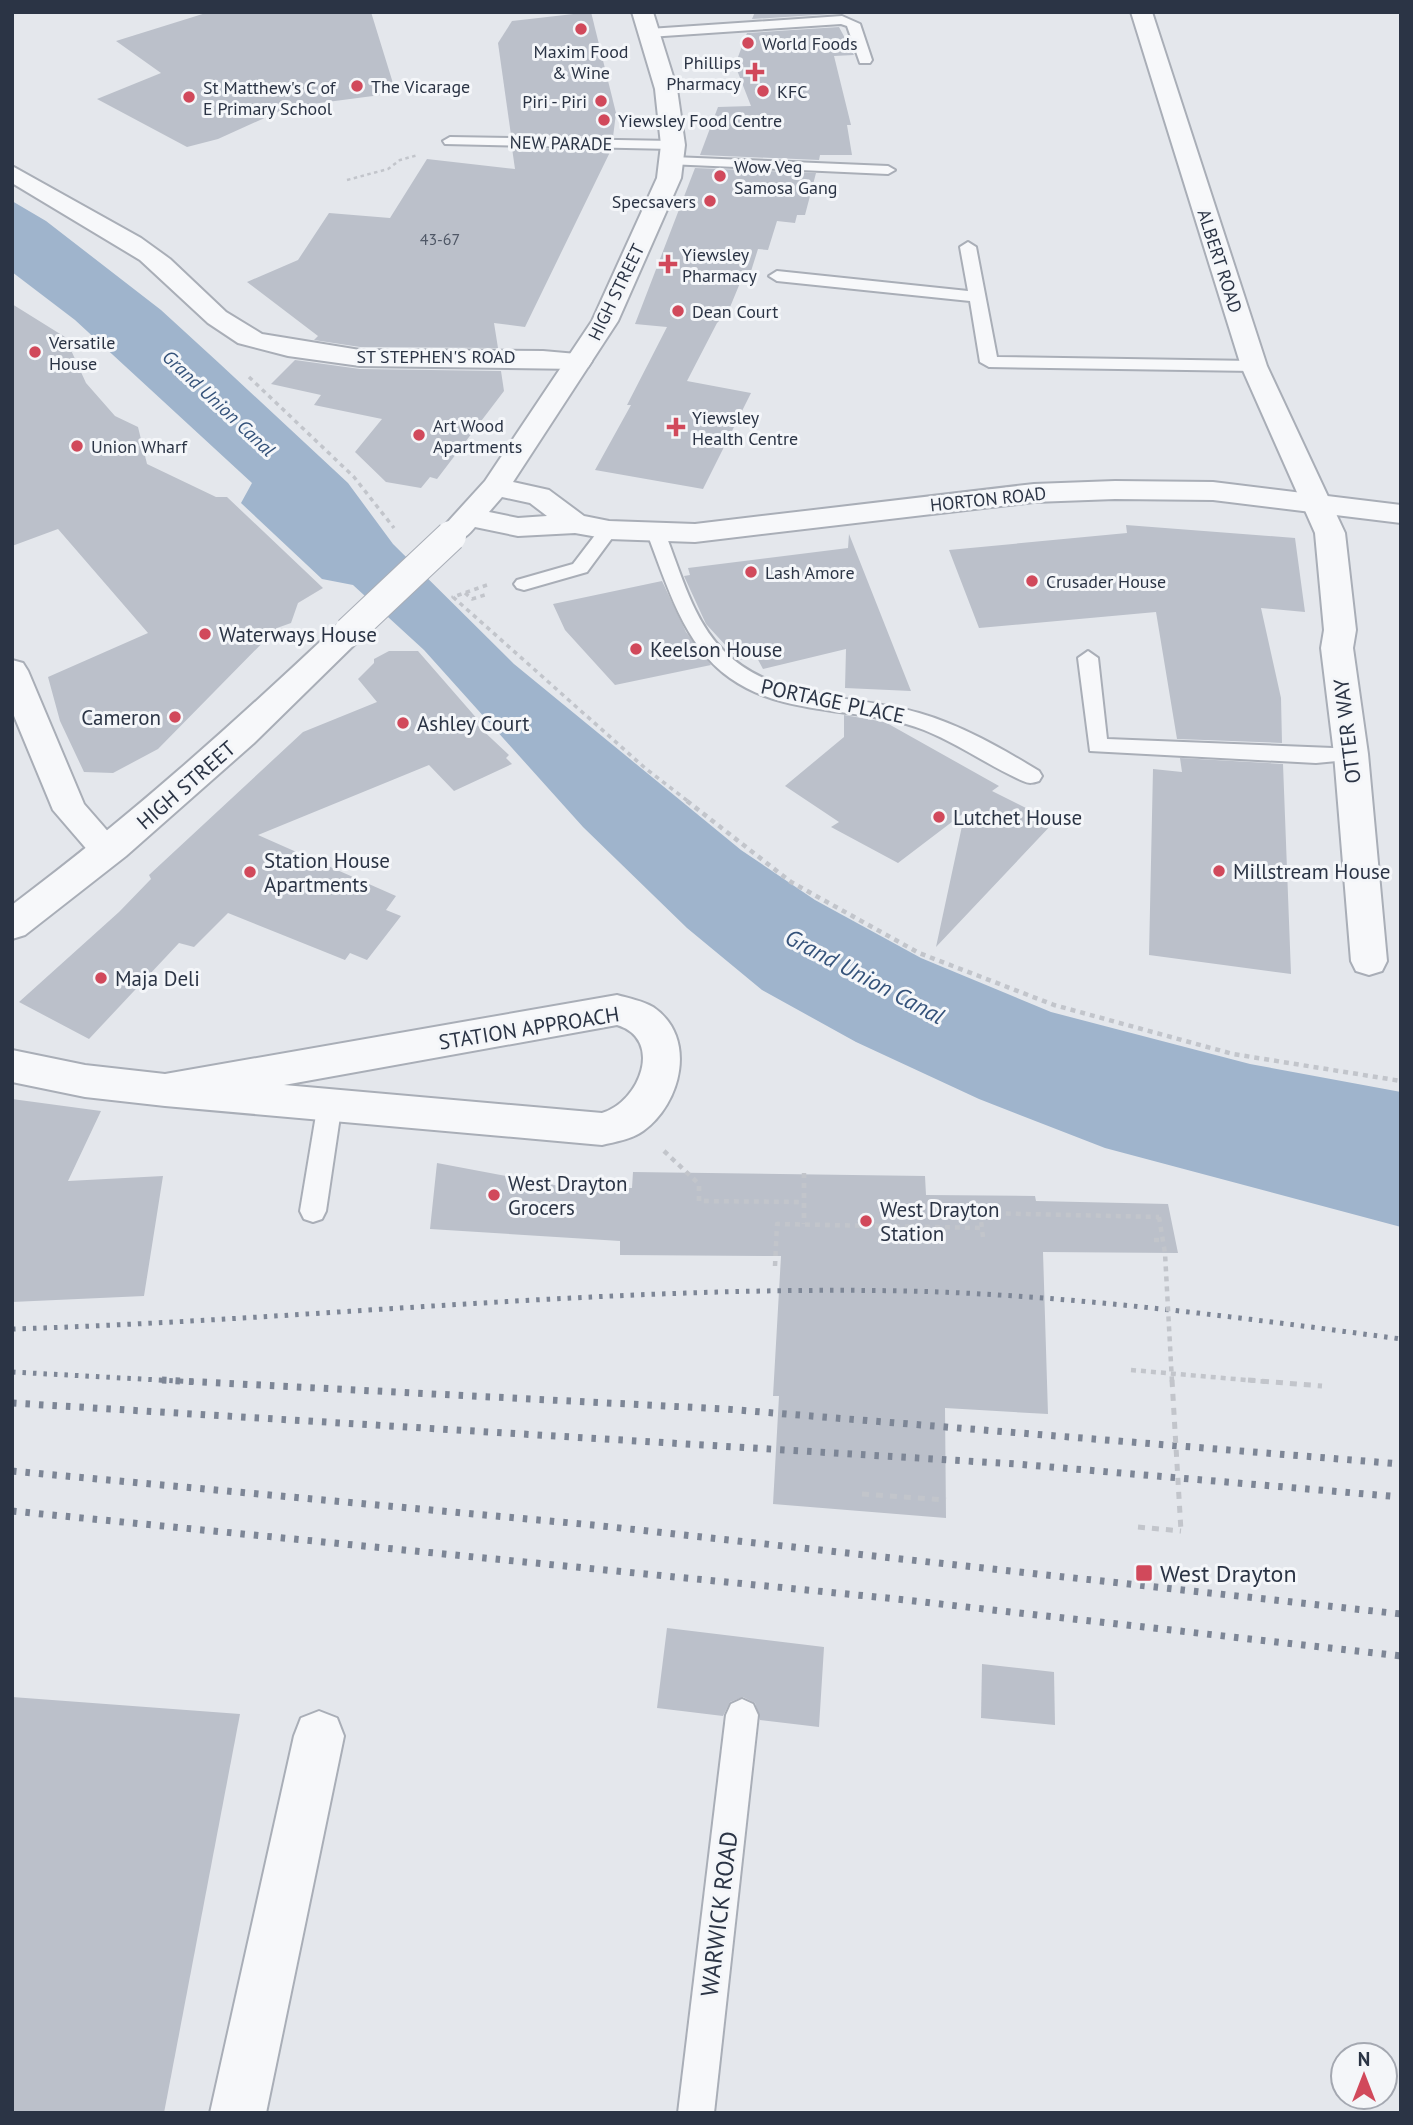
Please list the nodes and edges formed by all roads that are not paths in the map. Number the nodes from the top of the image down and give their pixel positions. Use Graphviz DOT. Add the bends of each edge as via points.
graph roads {
  1 [pos="1142,12"];
  2 [pos="646,22"];
  3 [pos="864,61"];
  4 [pos="450,141"];
  5 [pos="673,153"];
  6 [pos="888,170"];
  7 [pos="12,173"];
  8 [pos="968,247"];
  9 [pos="777,276"];
  10 [pos="977,297"];
  11 [pos="579,361"];
  12 [pos="1254,366"];
  13 [pos="495,487"];
  14 [pos="1318,503"];
  15 [pos="1401,514"];
  16 [pos="576,524"];
  17 [pos="460,526"];
  18 [pos="609,530"];
  19 [pos="656,533"];
  20 [pos="524,584"];
  21 [pos="1088,658"];
  22 [pos="12,671"];
  23 [pos="1351,754"];
  24 [pos="1031,776"];
  25 [pos="108,851"];
  26 [pos="12,925"];
  27 [pos="1369,961"];
  28 [pos="12,1066"];
  29 [pos="165,1090"];
  30 [pos="330,1103"];
  31 [pos="313,1211"];
  32 [pos="742,1715"];
  33 [pos="319,1736"];
  34 [pos="238,2113"];
  35 [pos="696,2113"];
  1 -- 12 [label="street, ALBERT ROAD"];
  2 -- 3 [label="lane" via="842,20 853,24"];
  2 -- 5 [label="street, HIGH STREET" via="666,89"];
  4 -- 5 [label="lane, NEW PARADE"];
  5 -- 6 [label="lane, NEW PARADE"];
  5 -- 11 [label="street, HIGH STREET" via="669,178 605,321"];
  7 -- 11 [label="street, ST STEPHEN'S ROAD" via="151,256 222,320 257,341 384,360 526,356"];
  8 -- 10 [label="lane"];
  9 -- 10 [label="lane"];
  10 -- 12 [label="lane" via="989,362"];
  11 -- 13 [label="street, HIGH STREET"];
  12 -- 14 [label="street, ALBERT ROAD"];
  13 -- 16 [label="street, HORTON ROAD" via="539,496"];
  13 -- 17 [label="street, HIGH STREET"];
  14 -- 15 [label="street, HORTON ROAD"];
  14 -- 19 [label="street, HORTON ROAD" via="1213,491 1075,491 695,533"];
  14 -- 23 [label="street, OTTER WAY" via="1330,533 1340,630 1337,648"];
  16 -- 17 [label="street, HORTON ROAD"];
  16 -- 18 [label="street, HORTON ROAD"];
  17 -- 25 [label="street, HIGH STREET, bridge" via="242,735"];
  18 -- 19 [label="street, HORTON ROAD"];
  18 -- 20 [label="lane" via="580,568"];
  19 -- 24 [label="lane, PORTAGE PLACE" via="694,624 717,656 747,682 818,702 915,719 977,745"];
  21 -- 23 [label="lane" via="1097,746"];
  22 -- 25 [label="street" via="69,810"];
  23 -- 27 [label="street, OTTER WAY"];
  25 -- 26 [label="street, HIGH STREET"];
  28 -- 29 [label="street, STATION APPROACH"];
  29 -- 30 [label="street, STATION APPROACH"];
  29 -- 30 [label="street, STATION APPROACH" via="607,1011 625,1011 644,1019 653,1029 659,1049 657,1088 645,1110 632,1121 610,1128"];
  30 -- 31 [label="lane"];
  32 -- 35 [label="lane, WARWICK ROAD"];
  33 -- 34 [label="street"];
}
